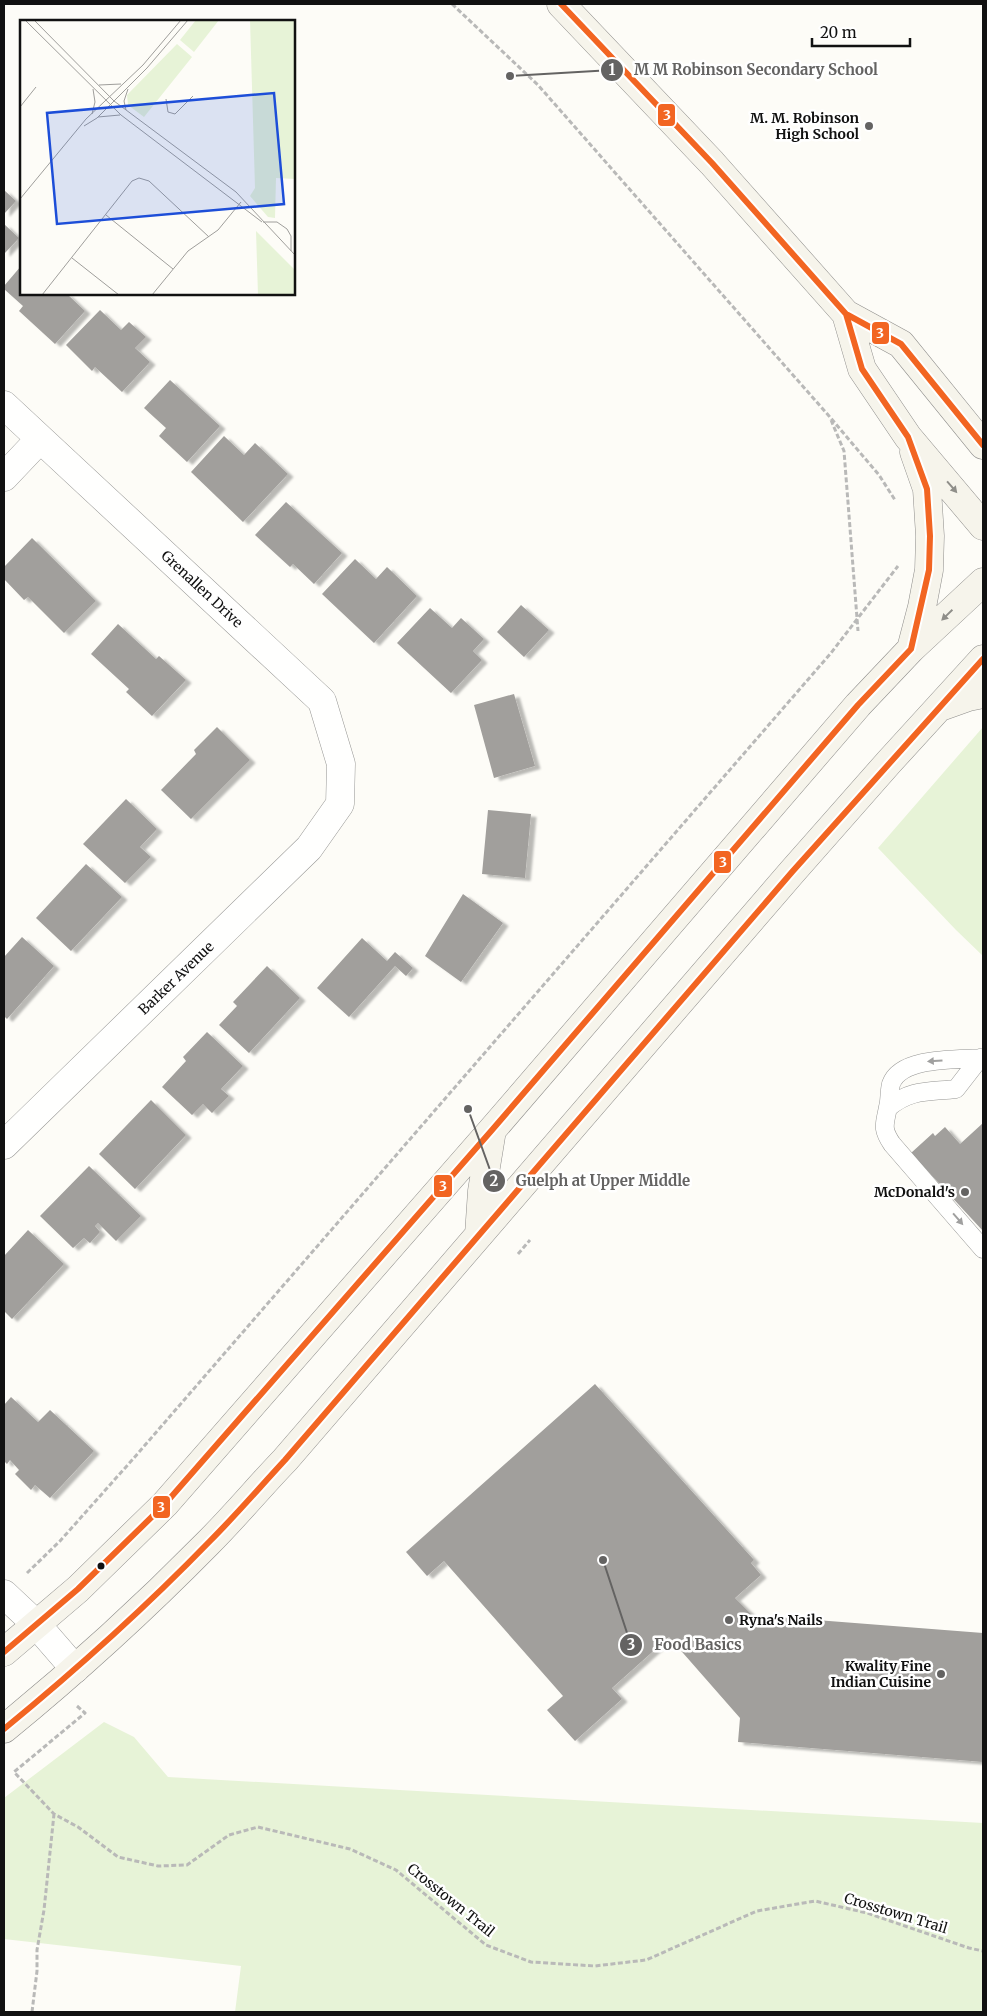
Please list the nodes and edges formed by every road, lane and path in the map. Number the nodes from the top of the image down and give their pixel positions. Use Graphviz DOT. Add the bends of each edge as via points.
graph roads {
  1 [pos="452,4"];
  2 [pos="561,4"];
  3 [pos="846,314"];
  4 [pos="941,391"];
  5 [pos="4,405"];
  6 [pos="983,414"];
  7 [pos="830,416"];
  8 [pos="908,437"];
  9 [pos="40,439"];
  10 [pos="983,446"];
  11 [pos="4,477"];
  12 [pos="897,505"];
  13 [pos="983,526"];
  14 [pos="900,564"];
  15 [pos="983,582"];
  16 [pos="857,620"];
  17 [pos="858,631"];
  18 [pos="911,649"];
  19 [pos="983,659"];
  20 [pos="983,694"];
  21 [pos="940,707"];
  22 [pos="340,804"];
  23 [pos="982,1058"];
  24 [pos="888,1108"];
  25 [pos="492,1130"];
  26 [pos="4,1145"];
  27 [pos="479,1235"];
  28 [pos="530,1240"];
  29 [pos="983,1249"];
  30 [pos="518,1254"];
  31 [pos="4,1595"];
  32 [pos="36,1624"];
  33 [pos="4,1652"];
  34 [pos="75,1669"];
  35 [pos="55,1687"];
  36 [pos="4,1730"];
  37 [pos="54,1814"];
  38 [pos="983,1951"];
  39 [pos="32,2012"];
  1 -- 7 [label="path" via="538,84"];
  2 -- 3 [label="main road" via="712,163"];
  3 -- 4 [label="main road" via="901,344"];
  3 -- 8 [label="main road" via="862,369"];
  4 -- 6 [label="main road"];
  4 -- 10 [label="main road"];
  5 -- 9 [label="street, Grenallen Drive"];
  7 -- 12 [label="path" via="879,475"];
  7 -- 16 [label="path" via="844,451"];
  8 -- 13 [label="main road, one-way"];
  8 -- 18 [label="main road" via="927,489 930,536 929,570"];
  9 -- 11 [label="street"];
  9 -- 22 [label="street, Grenallen Drive" via="322,701 341,764"];
  14 -- 16 [label="path"];
  15 -- 18 [label="main road, one-way"];
  16 -- 17 [label="path"];
  16 -- 31 [label="path" via="133,1459 60,1541"];
  18 -- 25 [label="main road" via="858,705"];
  19 -- 21 [label="main road"];
  20 -- 21 [label="main road"];
  21 -- 27 [label="main road" via="792,872"];
  22 -- 26 [label="street, Barker Avenue" via="309,848"];
  23 -- 24 [label="lane" via="956,1089 910,1093"];
  23 -- 24 [label="lane, one-way" via="920,1062 906,1067 892,1082"];
  24 -- 29 [label="lane, one-way" via="884,1126 886,1136"];
  25 -- 27 [label="main road"];
  25 -- 32 [label="main road" via="165,1504 81,1586"];
  27 -- 34 [label="main road" via="285,1460 209,1542"];
  28 -- 30 [label="path"];
  31 -- 32 [label="street"];
  32 -- 33 [label="main road"];
  32 -- 34 [label="street"];
  34 -- 35 [label="main road"];
  35 -- 36 [label="main road"];
  35 -- 37 [label="path, Crosstown Trail" via="85,1713 14,1772"];
  37 -- 38 [label="path, Crosstown Trail" via="78,1827 118,1857 158,1866 187,1865 229,1835 258,1827 350,1849 396,1870 486,1945 531,1962 594,1966 646,1960 757,1911 815,1902 867,1913"];
  37 -- 39 [label="path"];
}
